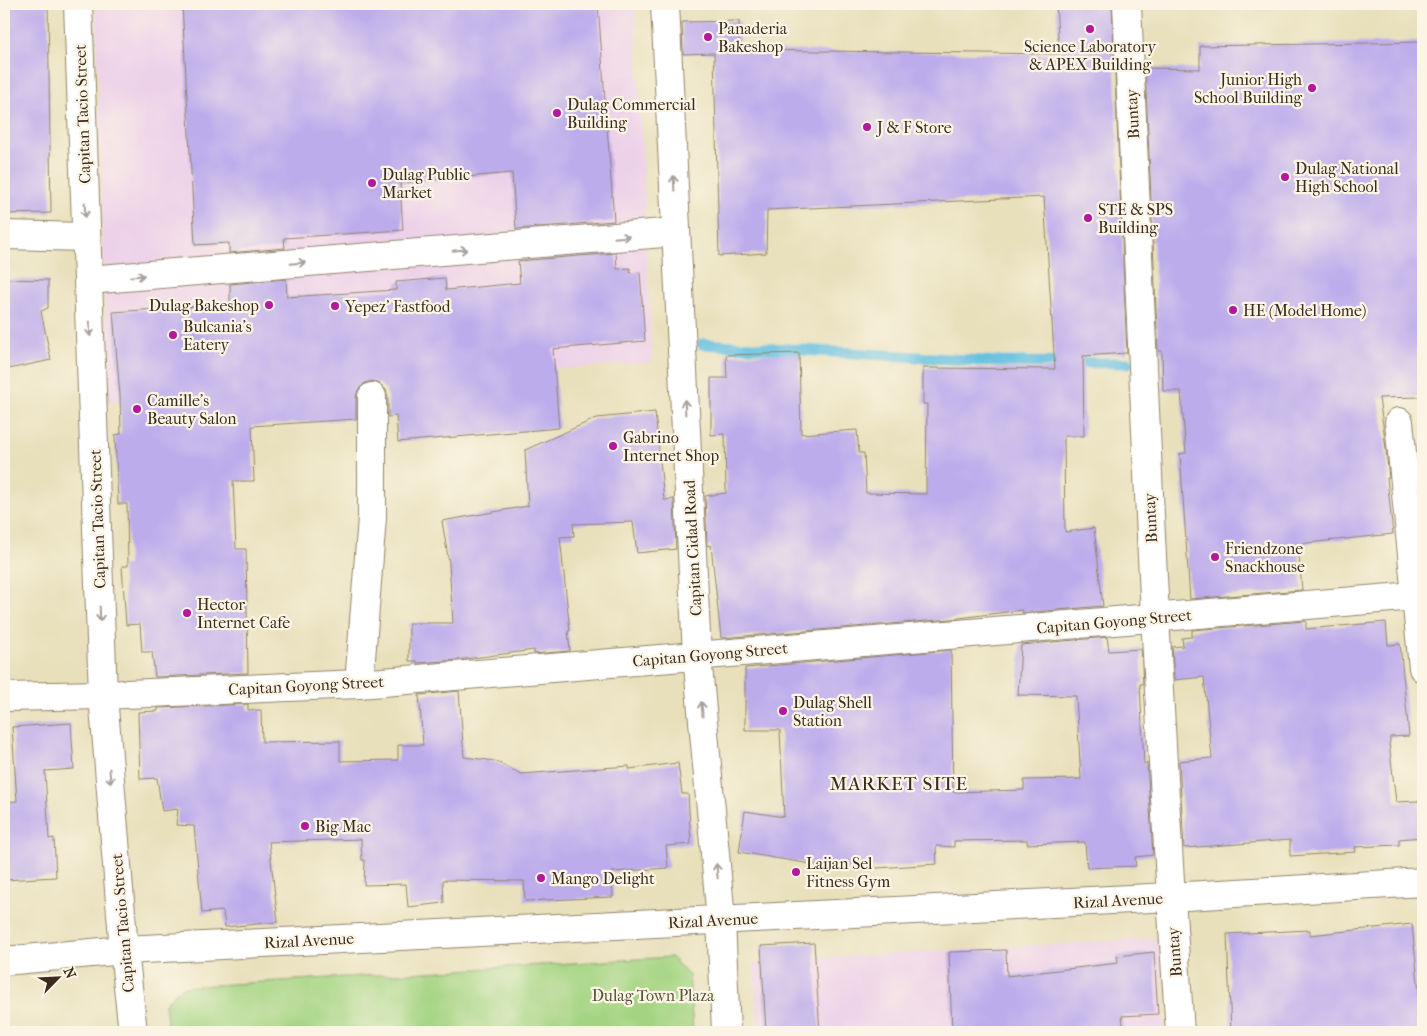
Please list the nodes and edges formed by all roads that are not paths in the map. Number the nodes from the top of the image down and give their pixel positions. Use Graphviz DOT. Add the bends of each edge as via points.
graph roads {
  1 [pos="78,4"];
  2 [pos="665,4"];
  3 [pos="1127,4"];
  4 [pos="676,232"];
  5 [pos="4,235"];
  6 [pos="86,237"];
  7 [pos="88,280"];
  8 [pos="372,397"];
  9 [pos="1399,422"];
  10 [pos="1416,596"];
  11 [pos="1155,618"];
  12 [pos="697,656"];
  13 [pos="1423,668"];
  14 [pos="359,684"];
  15 [pos="103,695"];
  16 [pos="4,697"];
  17 [pos="1423,882"];
  18 [pos="1170,897"];
  19 [pos="721,920"];
  20 [pos="124,950"];
  21 [pos="4,961"];
  22 [pos="133,1032"];
  23 [pos="726,1032"];
  24 [pos="1180,1032"];
  1 -- 6 [label="street, Capitan Tacio Street, one-way"];
  4 -- 2 [label="street, Capitan Cidad Road, one-way"];
  3 -- 11 [label="street, Buntay"];
  7 -- 4 [label="street, one-way"];
  12 -- 4 [label="street, Capitan Cidad Road, one-way"];
  5 -- 6 [label="street"];
  6 -- 7 [label="street, Capitan Tacio Street"];
  7 -- 15 [label="street, Capitan Tacio Street, one-way"];
  8 -- 14 [label="street" via="372,518"];
  9 -- 10 [label="street"];
  10 -- 11 [label="street, Capitan Goyong Street"];
  10 -- 13 [label="street"];
  11 -- 12 [label="street, Capitan Goyong Street"];
  11 -- 18 [label="street, Buntay"];
  12 -- 14 [label="street, Capitan Goyong Street"];
  19 -- 12 [label="street, Capitan Cidad Road, one-way"];
  14 -- 15 [label="street, Capitan Goyong Street"];
  15 -- 16 [label="street, Capitan Goyong Street"];
  15 -- 20 [label="street, Capitan Tacio Street, one-way"];
  17 -- 18 [label="street, Rizal Avenue"];
  18 -- 19 [label="street, Rizal Avenue"];
  18 -- 24 [label="street, Buntay"];
  19 -- 20 [label="street, Rizal Avenue"];
  19 -- 23 [label="street, Capitan Cidad Road"];
  20 -- 21 [label="street, Rizal Avenue"];
  20 -- 22 [label="street, Capitan Tacio Street"];
}
